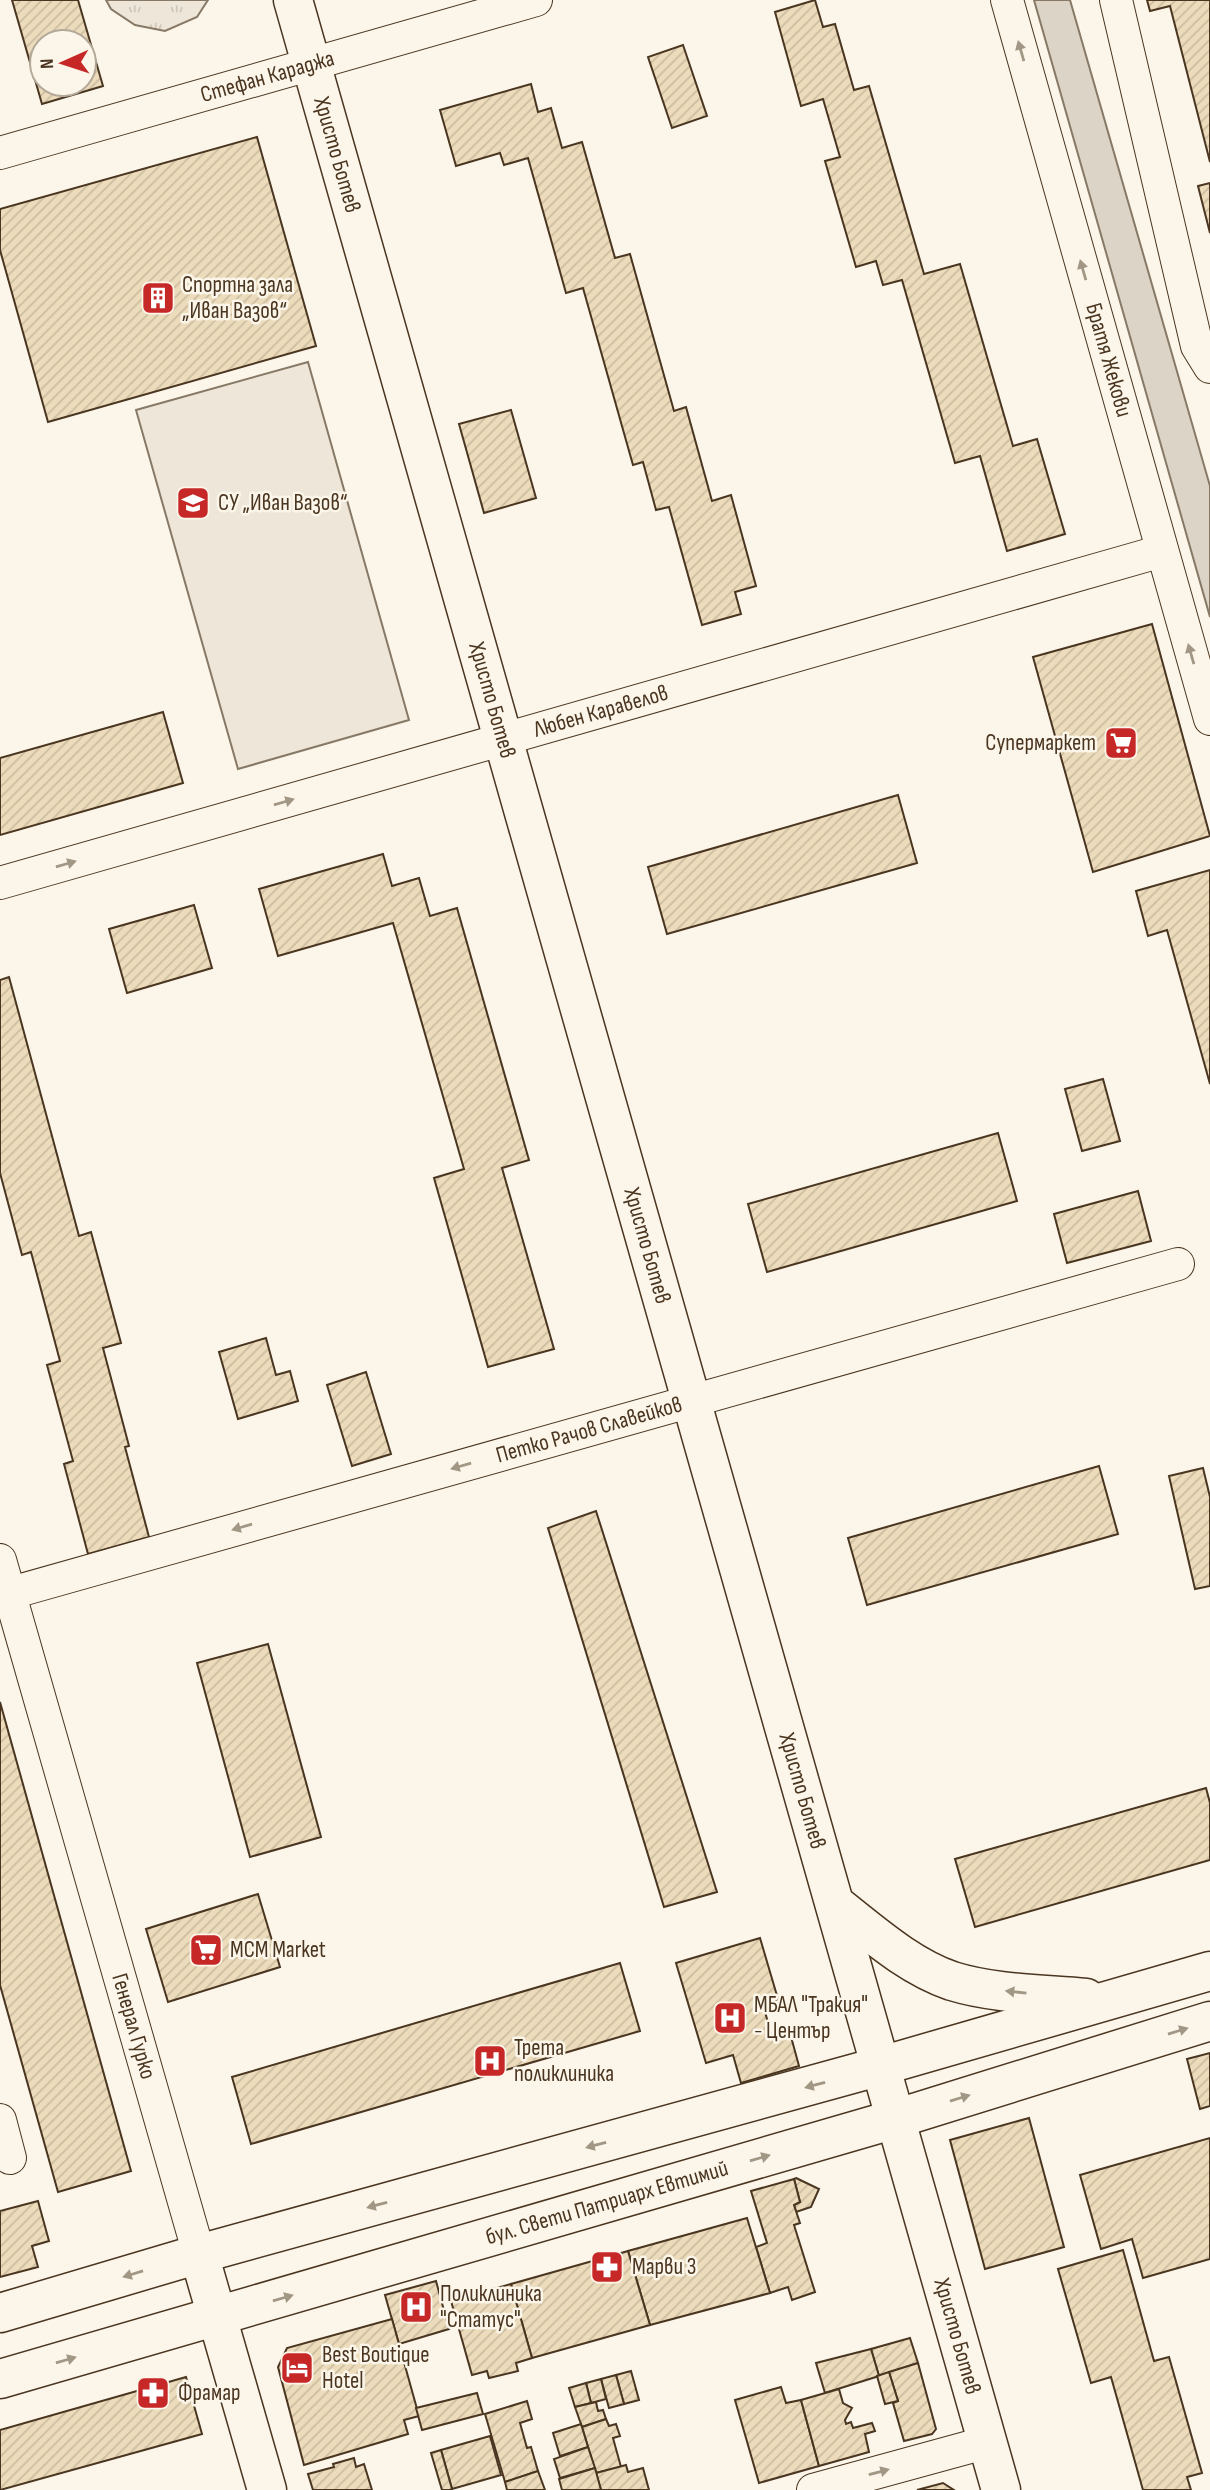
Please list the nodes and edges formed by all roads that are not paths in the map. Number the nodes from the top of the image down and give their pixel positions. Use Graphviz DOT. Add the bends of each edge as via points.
graph roads {
  1 [pos="293,0"];
  2 [pos="537,0"];
  3 [pos="1007,0"];
  4 [pos="1116,0"];
  5 [pos="312,64"];
  6 [pos="0,153"];
  7 [pos="1210,367"];
  8 [pos="1162,551"];
  9 [pos="1210,719"];
  10 [pos="503,739"];
  11 [pos="0,883"];
  12 [pos="1178,1264"];
  13 [pos="692,1401"];
  14 [pos="0,1560"];
  15 [pos="5,1594"];
  16 [pos="835,1904"];
  17 [pos="1210,1971"];
  18 [pos="1109,2000"];
  19 [pos="1210,2021"];
  20 [pos="881,2067"];
  21 [pos="895,2119"];
  22 [pos="0,2120"];
  23 [pos="10,2158"];
  24 [pos="199,2255"];
  25 [pos="0,2313"];
  26 [pos="217,2317"];
  27 [pos="0,2379"];
  28 [pos="988,2442"];
  29 [pos="267,2490"];
  30 [pos="813,2490"];
  31 [pos="1001,2490"];
  1 -- 5 [label="main road, Христо Ботев"];
  2 -- 5 [label="street, Стефан Караджа"];
  8 -- 3 [label="street, Братя Жекови, one-way"];
  4 -- 7 [label="street" via="1197,346"];
  5 -- 6 [label="street, Стефан Караджа"];
  5 -- 10 [label="main road, Христо Ботев"];
  9 -- 8 [label="street, Братя Жекови, one-way"];
  8 -- 10 [label="street, Любен Каравелов"];
  11 -- 10 [label="street, Любен Каравелов, one-way"];
  10 -- 13 [label="main road, Христо Ботев"];
  12 -- 13 [label="street, Петко Рачов Славейков"];
  13 -- 15 [label="street, Петко Рачов Славейков, one-way"];
  13 -- 16 [label="main road, Христо Ботев"];
  14 -- 15 [label="street, Генерал Гурко"];
  15 -- 24 [label="street, Генерал Гурко"];
  18 -- 16 [label="main road, one-way" via="1011,1992 951,1980 893,1949"];
  16 -- 20 [label="main road, Христо Ботев"];
  17 -- 18 [label="main road"];
  18 -- 20 [label="main road"];
  21 -- 19 [label="main road, бул. Свети Патриарх Евтимий, one-way"];
  20 -- 21 [label="main road, Христо Ботев"];
  20 -- 24 [label="main road, one-way"];
  26 -- 21 [label="main road, бул. Свети Патриарх Евтимий, one-way"];
  21 -- 28 [label="main road, Христо Ботев"];
  22 -- 23 [label="street"];
  24 -- 25 [label="main road, one-way"];
  24 -- 26 [label="main road, Генерал Гурко"];
  27 -- 26 [label="main road, бул. Свети Патриарх Евтимий, one-way"];
  26 -- 29 [label="main road, Генерал Гурко"];
  30 -- 28 [label="street, one-way"];
  28 -- 31 [label="main road, Христо Ботев"];
}
